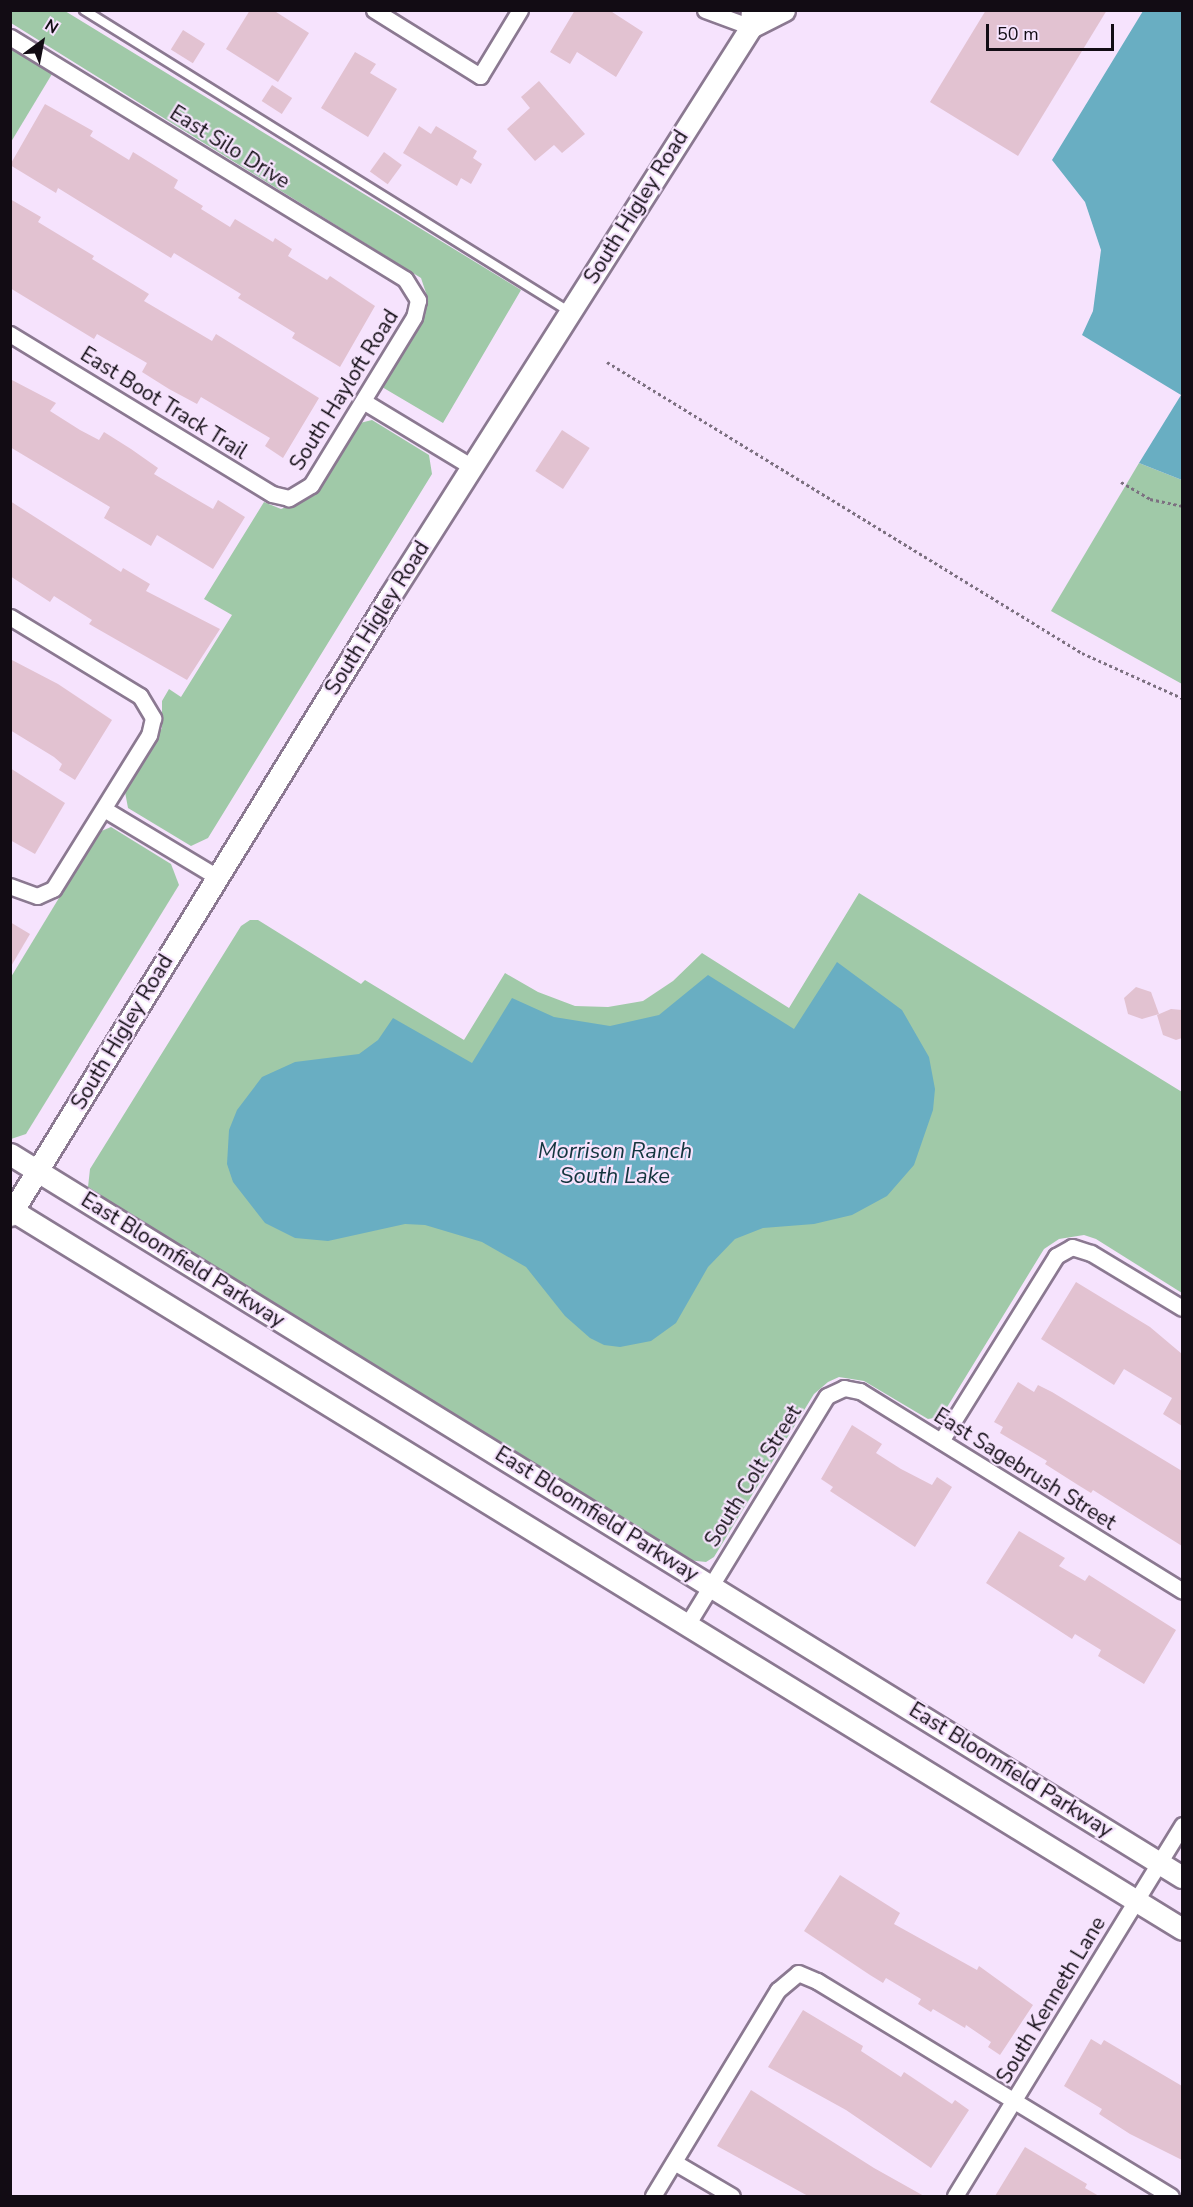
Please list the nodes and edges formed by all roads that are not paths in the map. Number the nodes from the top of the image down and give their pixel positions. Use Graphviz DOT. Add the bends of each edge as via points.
graph roads {
  1 [pos="84,10"];
  2 [pos="374,10"];
  3 [pos="520,10"];
  4 [pos="705,10"];
  5 [pos="736,10"];
  6 [pos="784,10"];
  7 [pos="752,19"];
  8 [pos="10,37"];
  9 [pos="418,300"];
  10 [pos="570,312"];
  11 [pos="10,334"];
  12 [pos="363,401"];
  13 [pos="472,467"];
  14 [pos="298,496"];
  15 [pos="10,616"];
  16 [pos="104,809"];
  17 [pos="216,877"];
  18 [pos="10,886"];
  19 [pos="10,1154"];
  20 [pos="37,1170"];
  21 [pos="11,1211"];
  22 [pos="1182,1308"];
  23 [pos="843,1388"];
  24 [pos="941,1441"];
  25 [pos="712,1584"];
  26 [pos="1182,1591"];
  27 [pos="687,1625"];
  28 [pos="1182,1825"];
  29 [pos="1159,1862"];
  30 [pos="1182,1877"];
  31 [pos="1136,1900"];
  32 [pos="1182,1929"];
  33 [pos="1014,2100"];
  34 [pos="674,2162"];
  35 [pos="653,2196"];
  36 [pos="732,2196"];
  37 [pos="955,2196"];
  38 [pos="1171,2196"];
  1 -- 10 [label="lane"];
  2 -- 3 [label="street" via="480,76"];
  4 -- 7 [label="street"];
  5 -- 7 [label="street"];
  6 -- 7 [label="street"];
  7 -- 10 [label="street, South Higley Road"];
  8 -- 9 [label="street, East Silo Drive" via="405,279"];
  9 -- 12 [label="street, South Hayloft Road" via="414,317"];
  10 -- 13 [label="street, South Higley Road"];
  11 -- 14 [label="street, East Boot Track Trail" via="272,494"];
  12 -- 13 [label="street"];
  12 -- 14 [label="street, South Hayloft Road" via="311,485"];
  13 -- 17 [label="street, South Higley Road"];
  15 -- 16 [label="street" via="140,696 153,718 149,735"];
  16 -- 17 [label="street"];
  16 -- 18 [label="street" via="59,882 45,894 28,895"];
  17 -- 20 [label="street, South Higley Road"];
  19 -- 20 [label="street, East Bloomfield Parkway"];
  20 -- 21 [label="street, South Higley Road"];
  20 -- 25 [label="street, East Bloomfield Parkway"];
  21 -- 27 [label="street"];
  22 -- 24 [label="street" via="1091,1252 1072,1247 1056,1256"];
  23 -- 24 [label="street, East Sagebrush Street" via="860,1391"];
  23 -- 25 [label="street, South Colt Street" via="827,1396"];
  24 -- 26 [label="street, East Sagebrush Street"];
  25 -- 27 [label="street, South Colt Street"];
  25 -- 29 [label="street, East Bloomfield Parkway"];
  27 -- 31 [label="street"];
  28 -- 29 [label="street, South Kenneth Lane"];
  29 -- 30 [label="street, East Bloomfield Parkway"];
  29 -- 31 [label="street, South Kenneth Lane"];
  31 -- 32 [label="street"];
  31 -- 33 [label="street, South Kenneth Lane"];
  33 -- 34 [label="street" via="798,1973 778,1990"];
  33 -- 37 [label="street, South Kenneth Lane"];
  33 -- 38 [label="street"];
  34 -- 35 [label="street"];
  34 -- 36 [label="street"];
}
